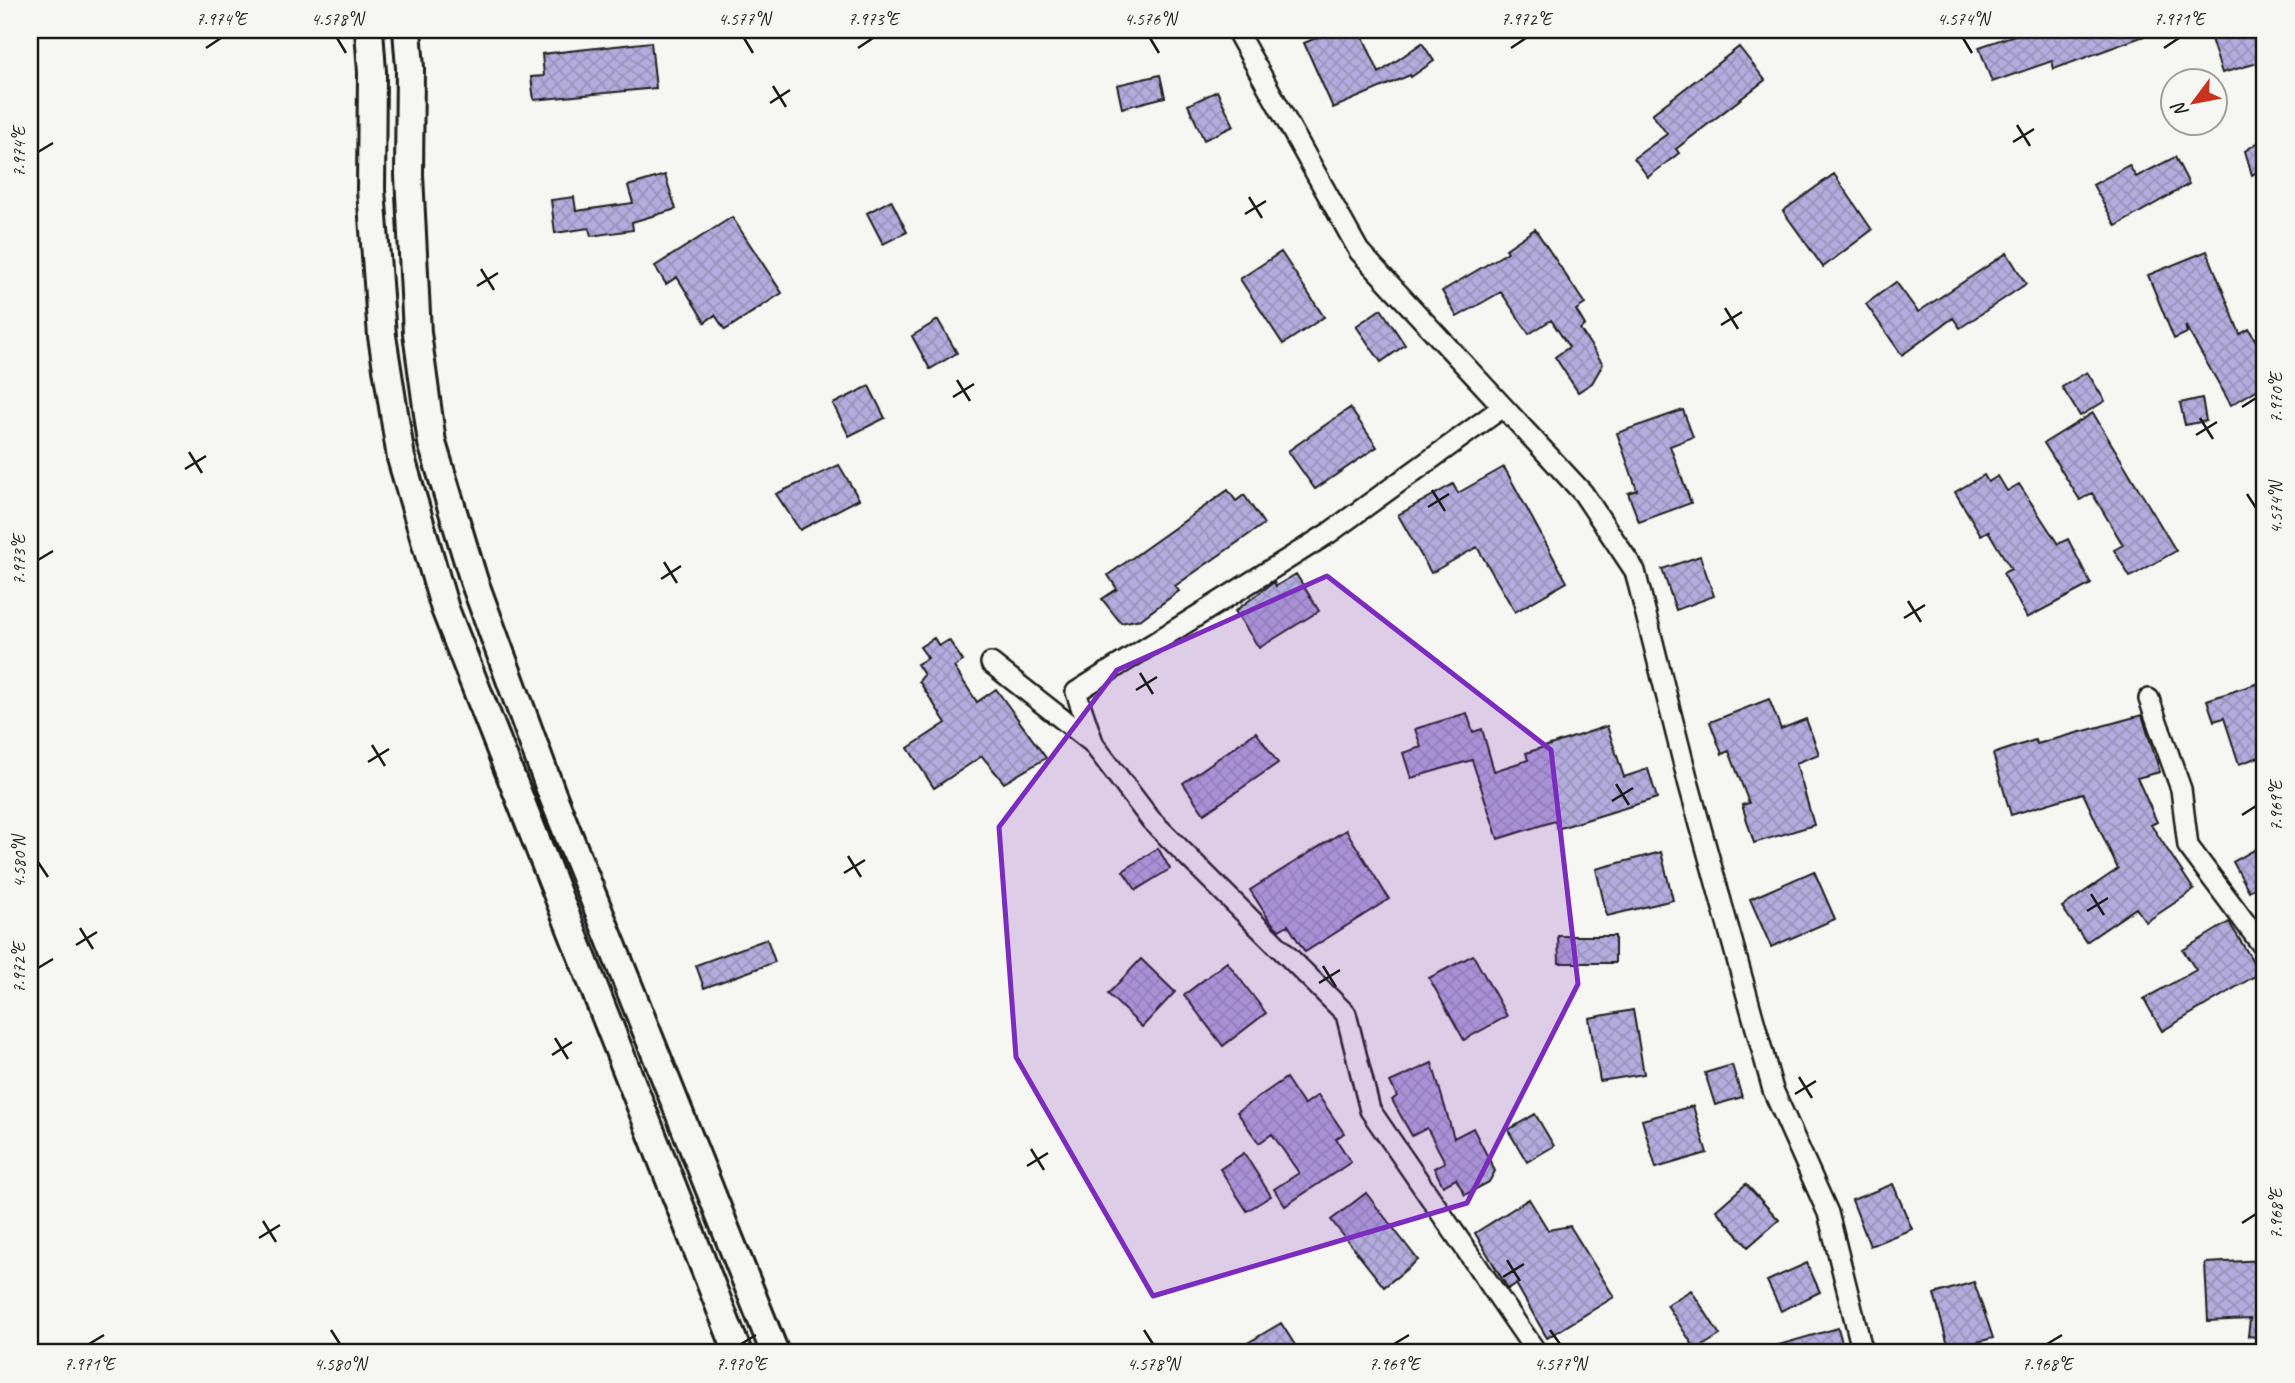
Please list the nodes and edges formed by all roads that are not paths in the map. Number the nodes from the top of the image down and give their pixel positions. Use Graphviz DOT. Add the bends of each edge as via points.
graph roads {
  1 [pos="369,30"];
  2 [pos="407,30"];
  3 [pos="418,30"];
  4 [pos="1236,30"];
  5 [pos="410,68"];
  6 [pos="1503,407"];
  7 [pos="991,663"];
  8 [pos="2149,699"];
  9 [pos="1094,745"];
  10 [pos="2265,950"];
  11 [pos="738,1353"];
  12 [pos="775,1353"];
  13 [pos="1538,1353"];
  14 [pos="1863,1353"];
  1 -- 11 [label="main road" via="372,204 382,336 401,458 445,609"];
  2 -- 5 [label="main road"];
  3 -- 5 [label="main road"];
  4 -- 6 [label="street" via="1359,251"];
  5 -- 12 [label="main road" via="409,175 416,307 432,443 474,582 552,794"];
  6 -- 9 [label="street" via="1329,533 1076,692"];
  6 -- 14 [label="street" via="1583,493 1635,571 1773,1090 1828,1213"];
  7 -- 9 [label="street"];
  8 -- 10 [label="street" via="2181,789 2188,846"];
  9 -- 13 [label="street" via="1151,820 1346,1014 1370,1110"];
}
